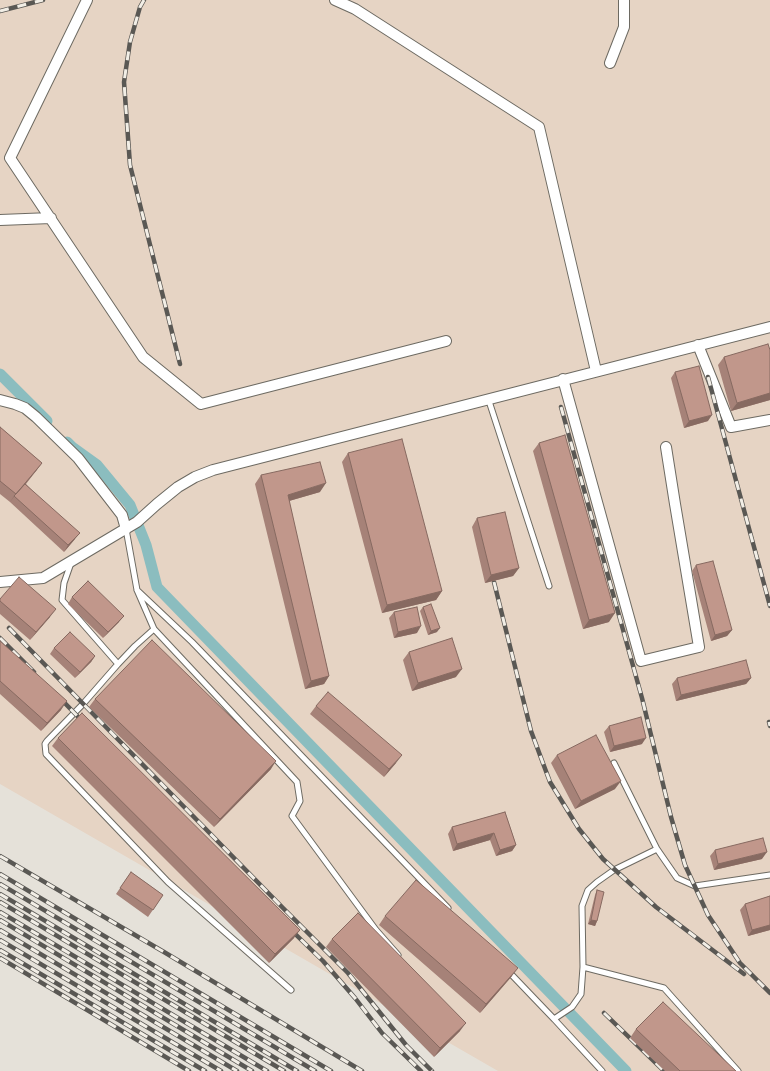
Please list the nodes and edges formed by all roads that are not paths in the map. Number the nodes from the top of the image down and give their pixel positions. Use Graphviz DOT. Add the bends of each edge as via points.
graph roads {
  1 [pos="87,0"];
  2 [pos="335,0"];
  3 [pos="624,0"];
  4 [pos="610,63"];
  5 [pos="51,218"];
  6 [pos="0,220"];
  7 [pos="770,326"];
  8 [pos="446,341"];
  9 [pos="698,345"];
  10 [pos="596,371"];
  11 [pos="563,379"];
  12 [pos="488,398"];
  13 [pos="0,400"];
  14 [pos="770,420"];
  15 [pos="666,447"];
  16 [pos="126,529"];
  17 [pos="72,560"];
  18 [pos="0,582"];
  19 [pos="549,586"];
  20 [pos="137,590"];
  21 [pos="154,629"];
  22 [pos="118,664"];
  23 [pos="614,763"];
  24 [pos="657,849"];
  25 [pos="770,875"];
  26 [pos="450,910"];
  27 [pos="400,957"];
  28 [pos="505,967"];
  29 [pos="583,967"];
  30 [pos="291,990"];
  31 [pos="554,1019"];
  32 [pos="602,1071"];
  33 [pos="738,1071"];
  1 -- 5 [label="street" via="10,158"];
  2 -- 10 [label="street" via="355,9 539,128"];
  3 -- 4 [label="street" via="624,27"];
  5 -- 6 [label="street"];
  5 -- 8 [label="street" via="143,357 201,404"];
  7 -- 9 [label="street"];
  9 -- 10 [label="street"];
  9 -- 14 [label="street" via="731,427"];
  10 -- 11 [label="street"];
  11 -- 12 [label="street"];
  11 -- 15 [label="street" via="641,661 699,647"];
  12 -- 16 [label="street" via="213,470 178,487"];
  12 -- 19 [label="lane"];
  13 -- 16 [label="street" via="25,408 78,458 122,515"];
  16 -- 17 [label="street"];
  16 -- 20 [label="lane"];
  17 -- 18 [label="street" via="43,578"];
  17 -- 22 [label="lane" via="64,583 62,600"];
  20 -- 21 [label="lane"];
  20 -- 26 [label="lane" via="192,642"];
  21 -- 22 [label="lane"];
  21 -- 27 [label="lane" via="297,782 300,801 292,816 376,930"];
  22 -- 30 [label="lane" via="46,741 46,754 168,882"];
  23 -- 24 [label="lane"];
  24 -- 25 [label="lane" via="677,878 695,886"];
  24 -- 29 [label="lane" via="614,870 588,890 582,906"];
  28 -- 31 [label="lane"];
  29 -- 31 [label="lane" via="581,994 572,1007"];
  29 -- 33 [label="lane" via="664,988"];
  31 -- 32 [label="lane"];
}
